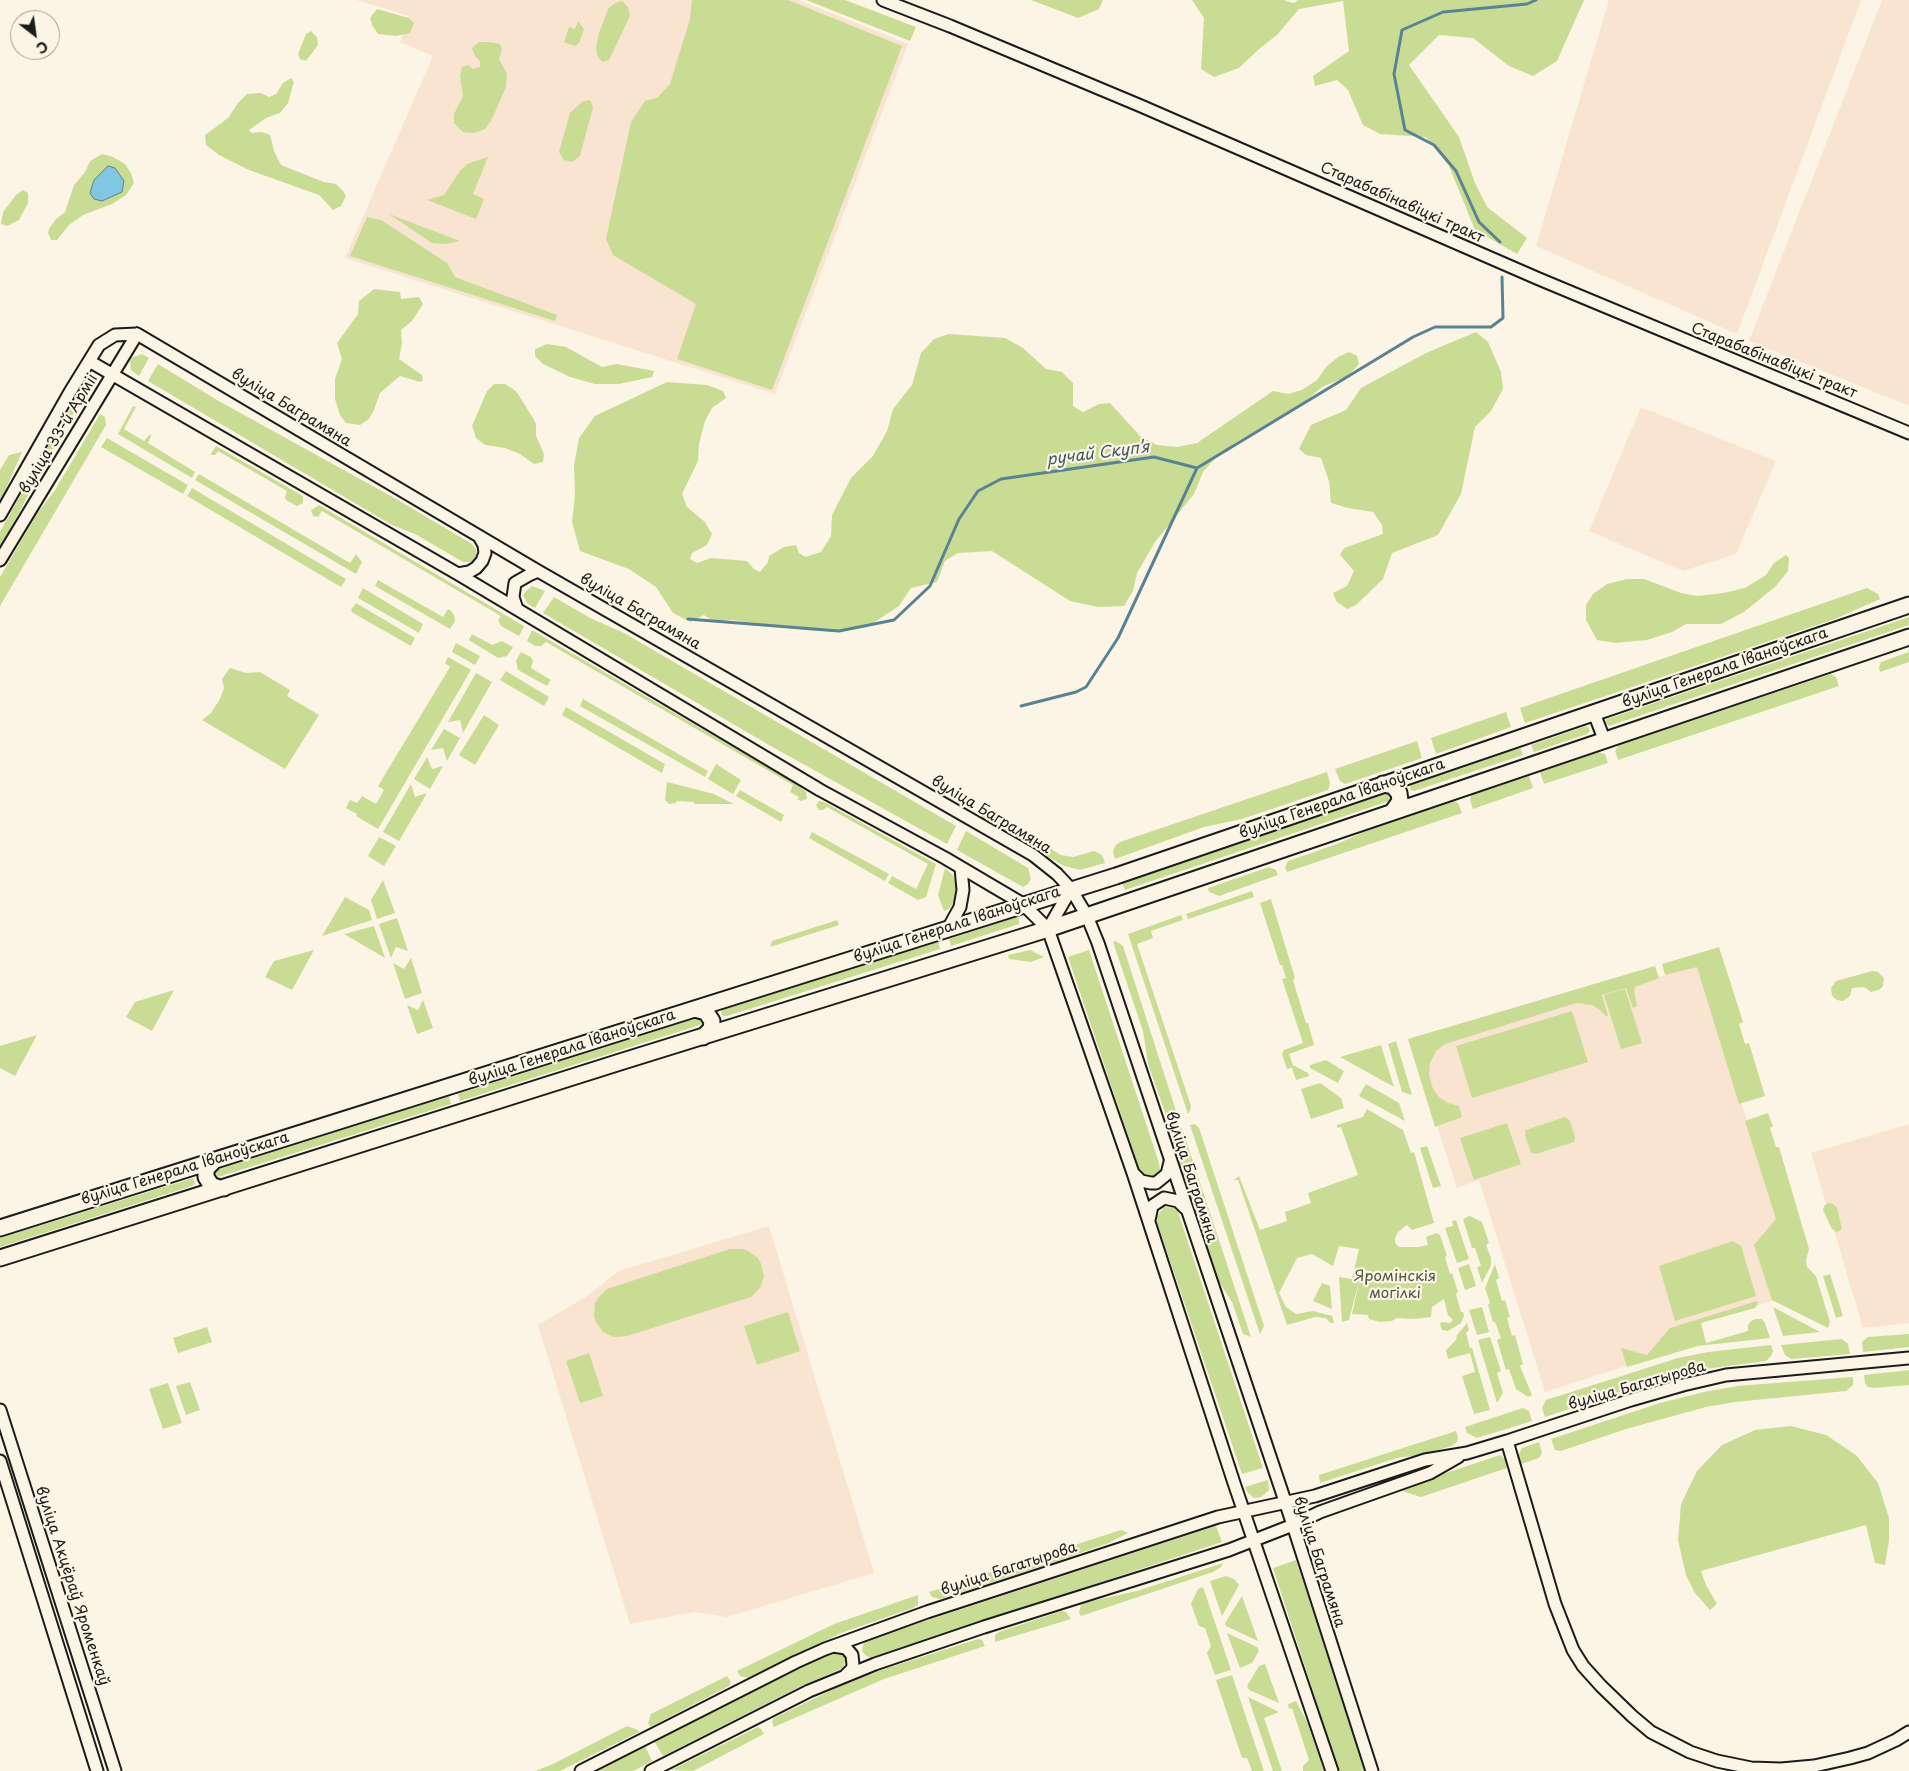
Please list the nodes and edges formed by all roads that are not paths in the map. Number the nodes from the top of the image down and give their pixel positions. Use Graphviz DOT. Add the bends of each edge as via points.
graph roads {
  1 [pos="883,0"];
  2 [pos="137,334"];
  3 [pos="89,361"];
  4 [pos="112,375"];
  5 [pos="1909,432"];
  6 [pos="0,515"];
  7 [pos="479,536"];
  8 [pos="0,560"];
  9 [pos="538,571"];
  10 [pos="458,574"];
  11 [pos="1909,605"];
  12 [pos="517,609"];
  13 [pos="1909,637"];
  14 [pos="1594,713"];
  15 [pos="1604,740"];
  16 [pos="1410,775"];
  17 [pos="1383,784"];
  18 [pos="1419,802"];
  19 [pos="1393,811"];
  20 [pos="961,868"];
  21 [pos="1071,889"];
  22 [pos="1023,904"];
  23 [pos="1087,916"];
  24 [pos="949,927"];
  25 [pos="1048,929"];
  26 [pos="724,1000"];
  27 [pos="695,1009"];
  28 [pos="733,1028"];
  29 [pos="703,1037"];
  30 [pos="215,1160"];
  31 [pos="1169,1160"];
  32 [pos="186,1169"];
  33 [pos="1133,1173"];
  34 [pos="224,1188"];
  35 [pos="194,1197"];
  36 [pos="1187,1212"];
  37 [pos="1150,1225"];
  38 [pos="0,1228"];
  39 [pos="0,1258"];
  40 [pos="1909,1358"];
  41 [pos="0,1410"];
  42 [pos="1508,1441"];
  43 [pos="1466,1453"];
  44 [pos="16,1459"];
  45 [pos="0,1462"];
  46 [pos="1284,1503"];
  47 [pos="1243,1511"];
  48 [pos="1293,1526"];
  49 [pos="1254,1541"];
  50 [pos="51,1568"];
  51 [pos="35,1574"];
  52 [pos="64,1611"];
  53 [pos="48,1616"];
  54 [pos="863,1634"];
  55 [pos="832,1646"];
  56 [pos="875,1664"];
  57 [pos="845,1676"];
  58 [pos="1909,1732"];
  59 [pos="104,1734"];
  60 [pos="87,1740"];
  61 [pos="96,1771"];
  62 [pos="115,1771"];
  63 [pos="581,1771"];
  64 [pos="651,1771"];
  65 [pos="1332,1771"];
  66 [pos="1372,1771"];
  1 -- 5 [label="street, Старабабінавіцкі тракт" via="1141,106 1540,280"];
  2 -- 3 [label="street, вуліца 33-й Арміі" via="115,335 99,345"];
  2 -- 4 [label="street, вуліца 33-й Арміі"];
  2 -- 7 [label="street, вуліца Баграмяна"];
  3 -- 4 [label="street"];
  3 -- 6 [label="street, вуліца 33-й Арміі"];
  4 -- 8 [label="street, вуліца 33-й Арміі"];
  4 -- 10 [label="street"];
  7 -- 9 [label="street, вуліца Баграмяна"];
  7 -- 10 [label="street" via="485,553 482,561 469,572"];
  9 -- 12 [label="street" via="515,583 513,597"];
  9 -- 21 [label="street, вуліца Баграмяна" via="1032,855"];
  10 -- 12 [label="street"];
  11 -- 14 [label="main road, вуліца Генерала Іваноўскага"];
  12 -- 20 [label="street" via="820,790"];
  13 -- 15 [label="main road, вуліца Генерала Іваноўскага"];
  14 -- 15 [label="street"];
  14 -- 16 [label="main road, вуліца Генерала Іваноўскага"];
  15 -- 18 [label="main road, вуліца Генерала Іваноўскага"];
  16 -- 17 [label="main road, вуліца Генерала Іваноўскага"];
  16 -- 18 [label="main road" via="1405,782 1405,791"];
  17 -- 19 [label="main road" via="1393,786 1399,793 1400,801"];
  17 -- 21 [label="main road, вуліца Генерала Іваноўскага"];
  18 -- 19 [label="main road, вуліца Генерала Іваноўскага"];
  19 -- 23 [label="main road, вуліца Генерала Іваноўскага"];
  20 -- 22 [label="street"];
  20 -- 24 [label="street" via="963,890 960,908"];
  21 -- 22 [label="main road, вуліца Генерала Іваноўскага"];
  21 -- 23 [label="street, вуліца Баграмяна"];
  21 -- 25 [label="street"];
  22 -- 24 [label="main road, вуліца Генерала Іваноўскага"];
  22 -- 25 [label="street"];
  23 -- 25 [label="main road, вуліца Генерала Іваноўскага"];
  23 -- 31 [label="street, вуліца Баграмяна"];
  24 -- 26 [label="main road, вуліца Генерала Іваноўскага"];
  25 -- 28 [label="main road, вуліца Генерала Іваноўскага"];
  25 -- 33 [label="street"];
  26 -- 27 [label="main road, вуліца Генерала Іваноўскага"];
  26 -- 28 [label="main road" via="717,1008 716,1016 724,1026"];
  27 -- 29 [label="main road" via="706,1012 712,1021 711,1029"];
  27 -- 30 [label="main road, вуліца Генерала Іваноўскага"];
  28 -- 29 [label="main road, вуліца Генерала Іваноўскага"];
  29 -- 34 [label="main road, вуліца Генерала Іваноўскага"];
  30 -- 32 [label="main road, вуліца Генерала Іваноўскага"];
  30 -- 34 [label="main road" via="206,1169 206,1177 211,1185"];
  31 -- 33 [label="street" via="1167,1174 1156,1182 1145,1183"];
  31 -- 36 [label="street, вуліца Баграмяна"];
  32 -- 35 [label="main road" via="200,1179 200,1187"];
  32 -- 38 [label="main road, вуліца Генерала Іваноўскага"];
  33 -- 37 [label="street"];
  34 -- 35 [label="main road, вуліца Генерала Іваноўскага"];
  35 -- 39 [label="main road, вуліца Генерала Іваноўскага"];
  36 -- 37 [label="street" via="1178,1200 1159,1200 1150,1211"];
  36 -- 46 [label="street, вуліца Баграмяна"];
  37 -- 47 [label="street"];
  40 -- 42 [label="street, вуліца Багатырова" via="1718,1377 1631,1400"];
  41 -- 44 [label="street, вуліца Акцёраў Яроменкаў"];
  42 -- 43 [label="street, вуліца Багатырова"];
  42 -- 58 [label="street" via="1555,1604 1573,1650 1601,1686 1651,1732 1690,1752 1717,1761 1751,1768 1781,1769 1814,1766 1868,1753"];
  43 -- 46 [label="street, вуліца Багатырова" via="1425,1460"];
  43 -- 48 [label="street, вуліца Багатырова" via="1430,1473 1320,1512"];
  44 -- 45 [label="street"];
  44 -- 50 [label="street, вуліца Акцёраў Яроменкаў"];
  45 -- 51 [label="street, вуліца Акцёраў Яроменкаў"];
  46 -- 47 [label="street, вуліца Багатырова"];
  46 -- 48 [label="street, вуліца Баграмяна"];
  47 -- 49 [label="street"];
  47 -- 54 [label="street, вуліца Багатырова"];
  48 -- 49 [label="street, вуліца Багатырова"];
  48 -- 66 [label="street, вуліца Баграмяна"];
  49 -- 56 [label="street, вуліца Багатырова"];
  49 -- 65 [label="street"];
  50 -- 51 [label="street"];
  50 -- 52 [label="street, вуліца Акцёраў Яроменкаў"];
  51 -- 53 [label="street, вуліца Акцёраў Яроменкаў"];
  52 -- 53 [label="street"];
  52 -- 59 [label="street, вуліца Акцёраў Яроменкаў"];
  53 -- 60 [label="street, вуліца Акцёраў Яроменкаў"];
  54 -- 55 [label="street, вуліца Багатырова"];
  54 -- 56 [label="street" via="858,1640 857,1653 862,1660"];
  55 -- 57 [label="street" via="842,1646 852,1655 852,1669"];
  55 -- 63 [label="street, вуліца Багатырова"];
  56 -- 57 [label="street, вуліца Багатырова"];
  57 -- 64 [label="street, вуліца Багатырова"];
  59 -- 60 [label="street"];
  59 -- 62 [label="street, вуліца Акцёраў Яроменкаў"];
  60 -- 61 [label="street, вуліца Акцёраў Яроменкаў"];
}
